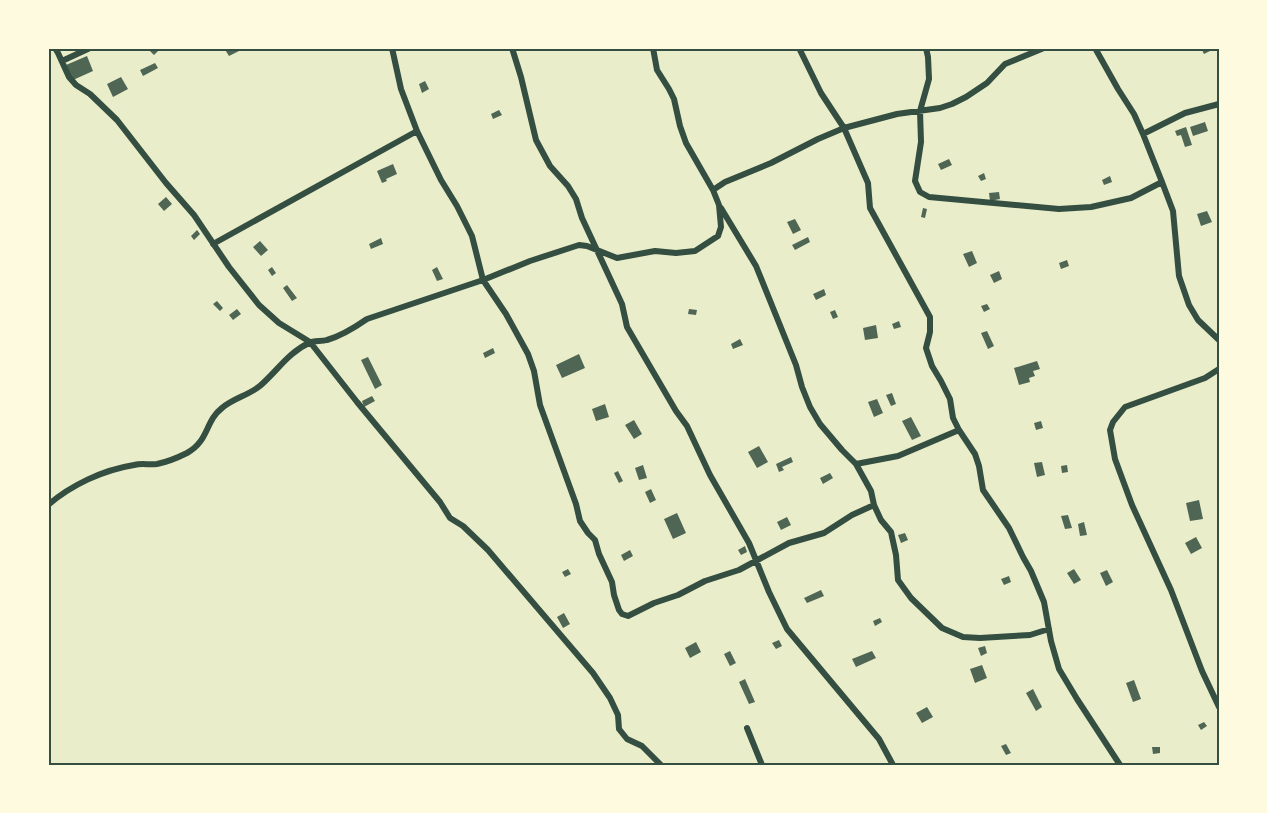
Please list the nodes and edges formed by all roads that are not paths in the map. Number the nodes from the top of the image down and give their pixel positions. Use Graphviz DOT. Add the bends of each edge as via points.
graph roads {
  1 [pos="55,48"];
  2 [pos="90,48"];
  3 [pos="392,48"];
  4 [pos="512,48"];
  5 [pos="653,48"];
  6 [pos="799,48"];
  7 [pos="926,48"];
  8 [pos="1044,48"];
  9 [pos="1095,48"];
  10 [pos="62,61"];
  11 [pos="1219,104"];
  12 [pos="920,111"];
  13 [pos="844,128"];
  14 [pos="417,131"];
  15 [pos="1143,134"];
  16 [pos="1162,182"];
  17 [pos="713,190"];
  18 [pos="719,205"];
  19 [pos="213,244"];
  20 [pos="597,250"];
  21 [pos="483,280"];
  22 [pos="1219,340"];
  23 [pos="310,342"];
  24 [pos="1219,369"];
  25 [pos="959,430"];
  26 [pos="856,464"];
  27 [pos="48,505"];
  28 [pos="874,505"];
  29 [pos="757,560"];
  30 [pos="1049,629"];
  31 [pos="1219,707"];
  32 [pos="747,728"];
  33 [pos="661,765"];
  34 [pos="762,765"];
  35 [pos="893,765"];
  36 [pos="1120,765"];
  1 -- 10 [label="street"];
  2 -- 10 [label="street"];
  3 -- 14 [label="street" via="401,89"];
  4 -- 20 [label="street" via="536,140 550,166 576,199"];
  5 -- 17 [label="street" via="657,70 674,99 686,143"];
  6 -- 13 [label="street"];
  7 -- 12 [label="street" via="929,79"];
  8 -- 12 [label="street" via="1005,64 966,97"];
  9 -- 15 [label="street"];
  10 -- 19 [label="street" via="76,85 117,120"];
  11 -- 15 [label="street" via="1185,113"];
  12 -- 13 [label="street"];
  12 -- 16 [label="street" via="921,142 915,181 920,192 929,197 1059,209 1091,207 1131,198"];
  13 -- 17 [label="street"];
  13 -- 25 [label="street" via="868,183 870,208 930,317 926,348 950,399"];
  14 -- 19 [label="street"];
  14 -- 21 [label="street" via="472,237"];
  15 -- 16 [label="street"];
  16 -- 22 [label="street" via="1173,211 1179,276 1189,305"];
  17 -- 18 [label="street"];
  18 -- 20 [label="street" via="718,236 695,251 655,251 617,258"];
  18 -- 26 [label="street" via="756,266 810,407"];
  19 -- 23 [label="street" via="259,305"];
  20 -- 21 [label="street" via="579,245"];
  20 -- 29 [label="street" via="622,304 627,327 687,426"];
  21 -- 23 [label="street" via="367,319 326,340"];
  21 -- 29 [label="street" via="528,354 540,405 580,521 595,540 622,614 628,616"];
  23 -- 27 [label="street" via="291,354 260,387 215,413 200,444 188,453 156,464 117,468 77,486"];
  23 -- 33 [label="street" via="450,518 488,550 593,673 610,698 619,729 627,739 642,746"];
  24 -- 31 [label="street" via="1205,378 1125,407 1110,430 1115,459 1132,505"];
  25 -- 26 [label="street" via="898,456"];
  25 -- 30 [label="street" via="975,454 983,489 1031,571 1044,602"];
  26 -- 28 [label="street" via="871,490"];
  28 -- 29 [label="street" via="824,533 789,543"];
  28 -- 30 [label="street" via="891,532 898,580 942,628 980,638 1030,635"];
  29 -- 35 [label="street" via="787,629 879,739"];
  30 -- 36 [label="street" via="1059,669"];
  32 -- 34 [label="street"];
}
